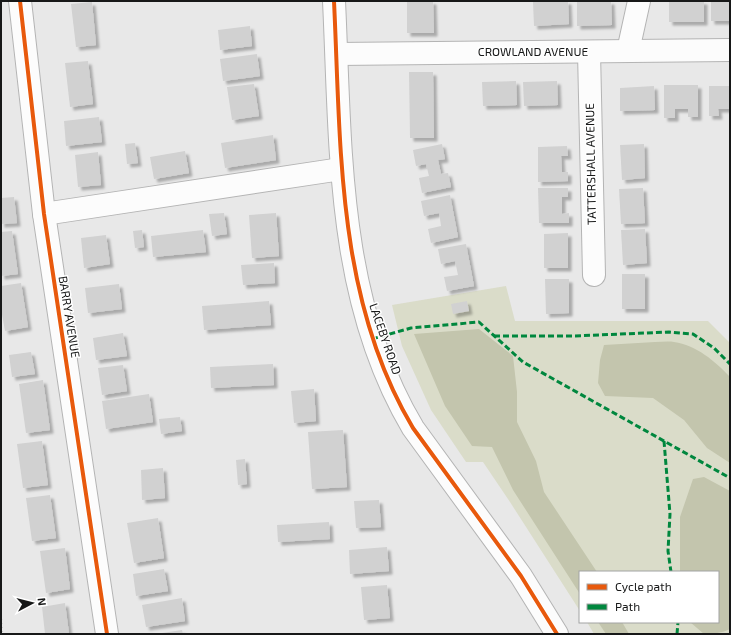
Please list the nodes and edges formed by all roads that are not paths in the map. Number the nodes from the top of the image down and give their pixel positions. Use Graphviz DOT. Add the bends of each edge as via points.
graph roads {
  1 [pos="20,1"];
  2 [pos="334,1"];
  3 [pos="639,1"];
  4 [pos="730,50"];
  5 [pos="628,51"];
  6 [pos="589,52"];
  7 [pos="336,54"];
  8 [pos="341,169"];
  9 [pos="44,214"];
  10 [pos="594,275"];
  11 [pos="107,634"];
  12 [pos="557,634"];
  1 -- 9 [label="main road, BARRY AVENUE"];
  2 -- 7 [label="main road, LACEBY ROAD"];
  3 -- 5 [label="main road"];
  4 -- 5 [label="main road, CROWLAND AVENUE"];
  5 -- 6 [label="main road, CROWLAND AVENUE"];
  6 -- 7 [label="main road, CROWLAND AVENUE"];
  6 -- 10 [label="main road, TATTERSHALL AVENUE"];
  7 -- 8 [label="main road, LACEBY ROAD"];
  8 -- 9 [label="main road"];
  8 -- 12 [label="main road, LACEBY ROAD" via="349,234 363,311 399,405 521,576"];
  9 -- 11 [label="main road, BARRY AVENUE"];
}
